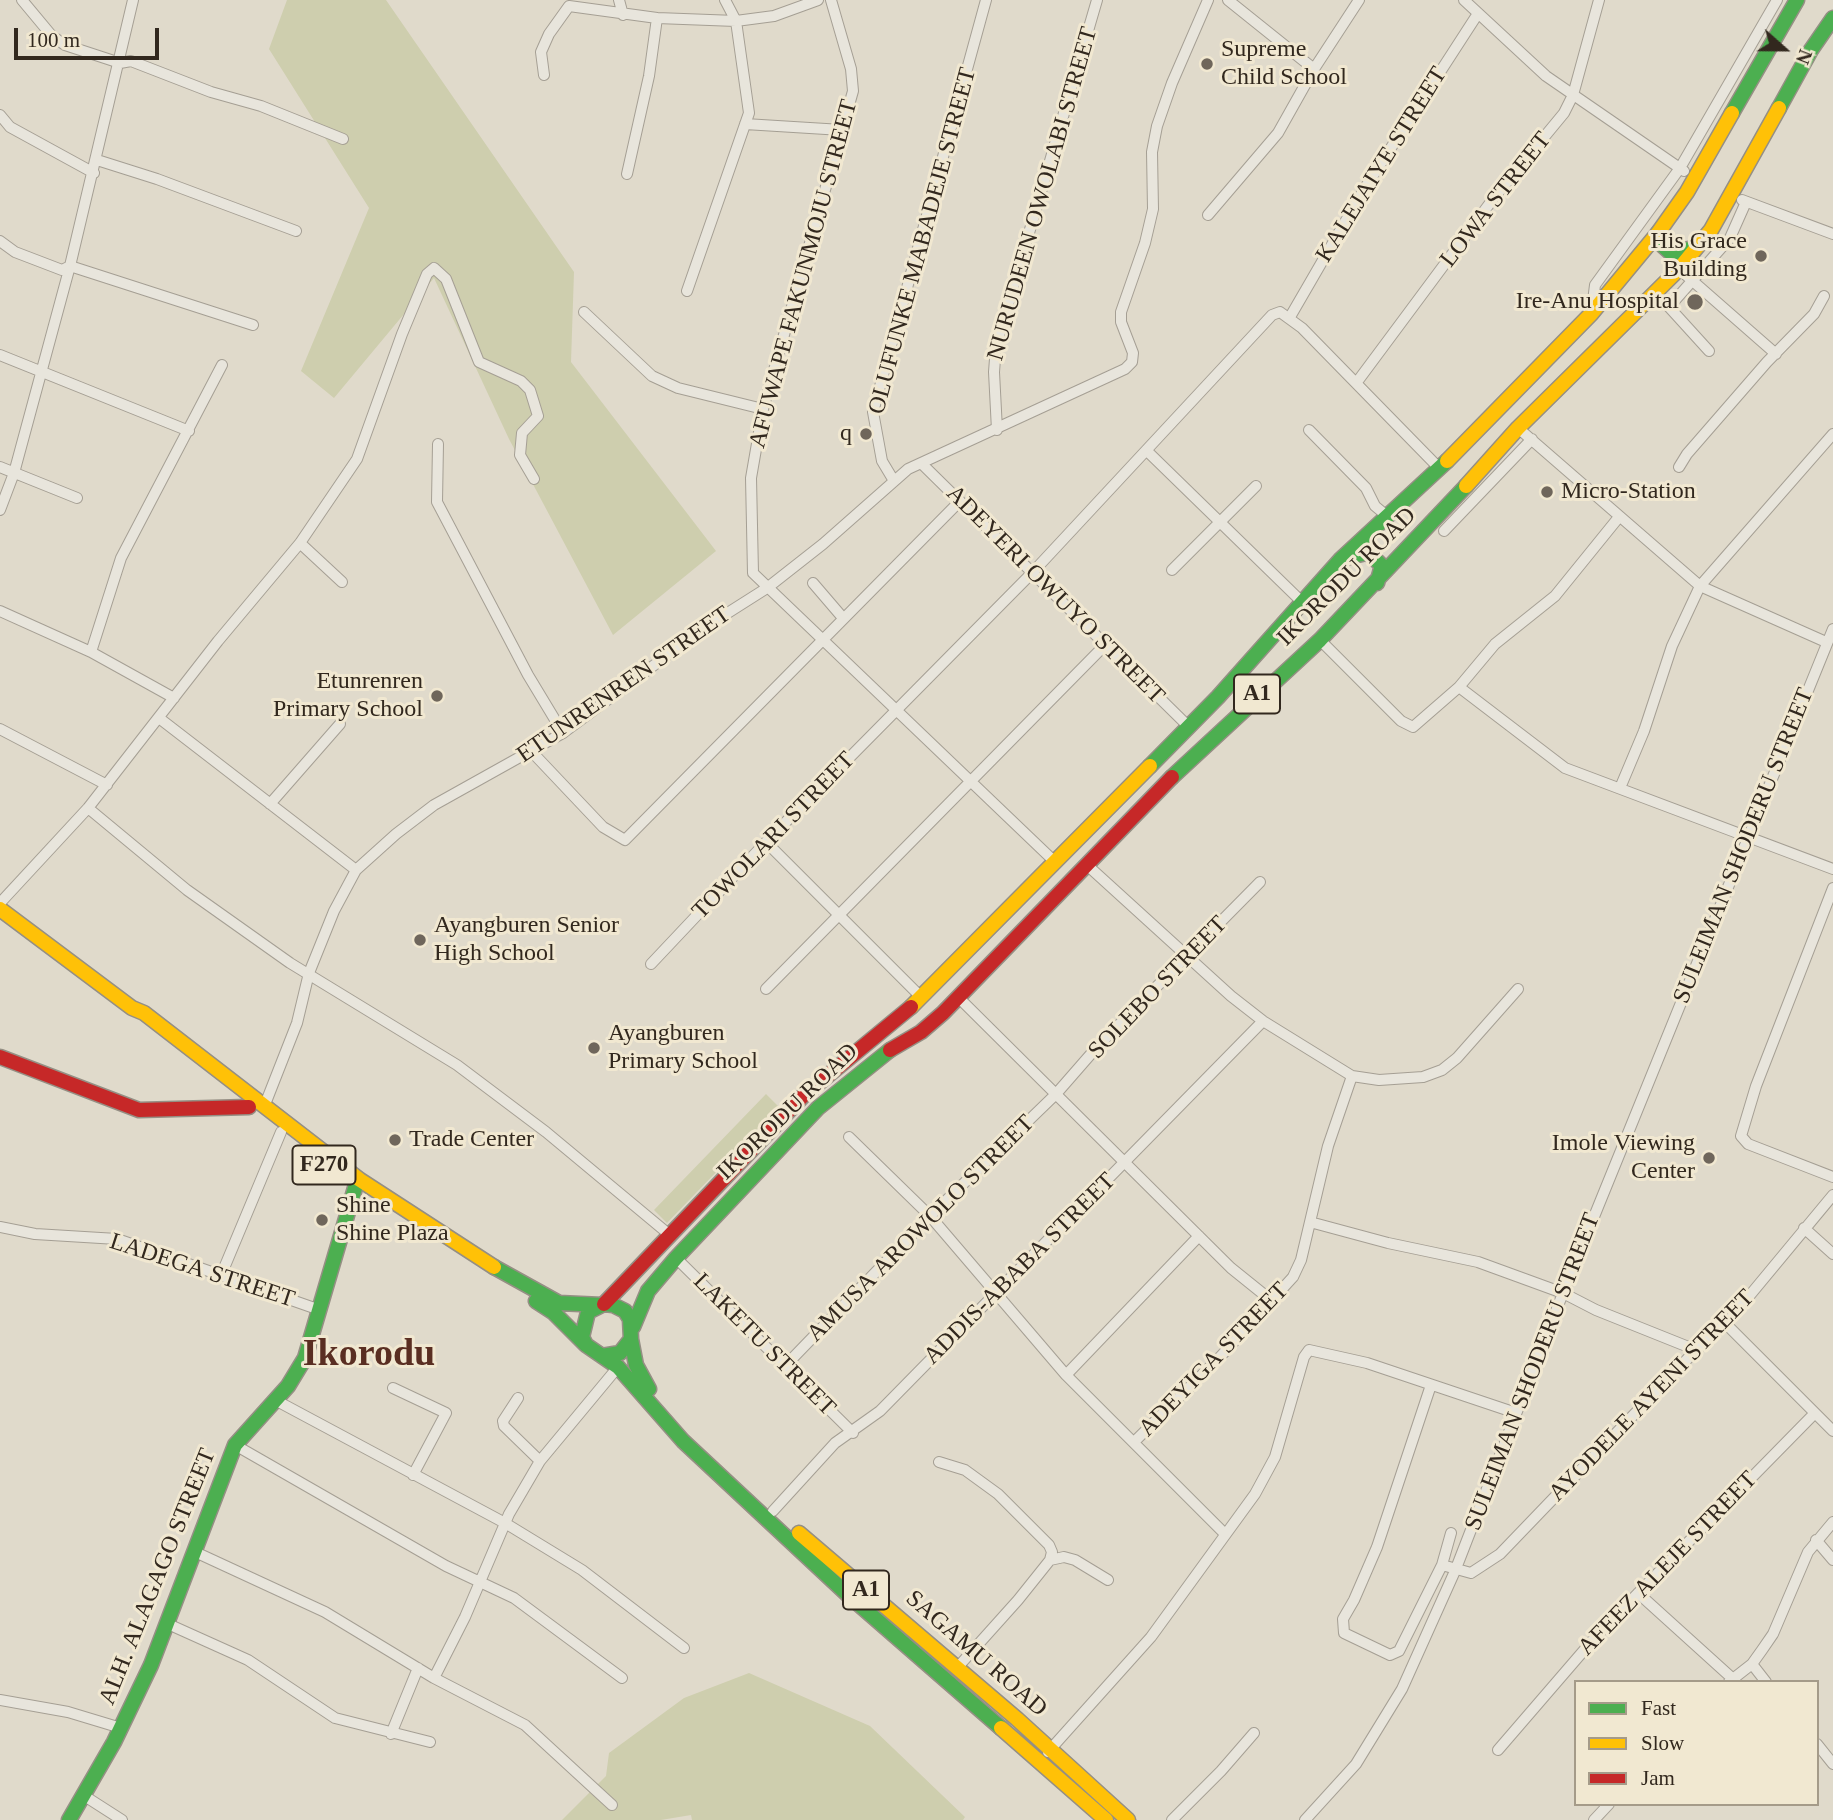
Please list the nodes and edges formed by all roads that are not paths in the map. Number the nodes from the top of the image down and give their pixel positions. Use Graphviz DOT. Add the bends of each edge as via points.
graph roads {
  1 [pos="22,0"];
  2 [pos="132,0"];
  3 [pos="565,0"];
  4 [pos="619,0"];
  5 [pos="725,0"];
  6 [pos="817,0"];
  7 [pos="831,0"];
  8 [pos="986,0"];
  9 [pos="1097,0"];
  10 [pos="1208,0"];
  11 [pos="1228,0"];
  12 [pos="1359,0"];
  13 [pos="1464,0"];
  14 [pos="1599,0"];
  15 [pos="1777,0"];
  16 [pos="1797,0"];
  17 [pos="577,6"];
  18 [pos="623,15"];
  19 [pos="1478,15"];
  20 [pos="657,18"];
  21 [pos="1833,18"];
  22 [pos="736,21"];
  23 [pos="120,63"];
  24 [pos="1314,69"];
  25 [pos="544,75"];
  26 [pos="1573,95"];
  27 [pos="0,115"];
  28 [pos="745,124"];
  29 [pos="842,130"];
  30 [pos="343,139"];
  31 [pos="97,160"];
  32 [pos="1680,168"];
  33 [pos="94,173"];
  34 [pos="627,174"];
  35 [pos="1695,178"];
  36 [pos="1739,199"];
  37 [pos="1208,215"];
  38 [pos="296,231"];
  39 [pos="1658,233"];
  40 [pos="1833,234"];
  41 [pos="0,241"];
  42 [pos="1697,246"];
  43 [pos="70,266"];
  44 [pos="1679,269"];
  45 [pos="1694,281"];
  46 [pos="687,291"];
  47 [pos="1824,296"];
  48 [pos="584,312"];
  49 [pos="1591,314"];
  50 [pos="1290,317"];
  51 [pos="253,325"];
  52 [pos="1709,351"];
  53 [pos="1776,354"];
  54 [pos="0,355"];
  55 [pos="222,365"];
  56 [pos="39,373"];
  57 [pos="1357,382"];
  58 [pos="763,409"];
  59 [pos="1518,428"];
  60 [pos="997,430"];
  61 [pos="1309,430"];
  62 [pos="189,431"];
  63 [pos="1833,434"];
  64 [pos="1532,439"];
  65 [pos="438,444"];
  66 [pos="1147,451"];
  67 [pos="921,463"];
  68 [pos="0,467"];
  69 [pos="1679,467"];
  70 [pos="1440,470"];
  71 [pos="13,473"];
  72 [pos="534,479"];
  73 [pos="894,481"];
  74 [pos="1256,486"];
  75 [pos="77,498"];
  76 [pos="960,501"];
  77 [pos="0,510"];
  78 [pos="1387,516"];
  79 [pos="1619,517"];
  80 [pos="1220,522"];
  81 [pos="1444,531"];
  82 [pos="300,543"];
  83 [pos="1341,559"];
  84 [pos="1172,570"];
  85 [pos="1031,573"];
  86 [pos="342,582"];
  87 [pos="813,583"];
  88 [pos="1377,583"];
  89 [pos="1700,586"];
  90 [pos="767,588"];
  91 [pos="1302,602"];
  92 [pos="0,611"];
  93 [pos="844,618"];
  94 [pos="1833,629"];
  95 [pos="824,638"];
  96 [pos="1320,640"];
  97 [pos="1826,642"];
  98 [pos="1104,646"];
  99 [pos="91,652"];
  100 [pos="1459,687"];
  101 [pos="174,698"];
  102 [pos="897,710"];
  103 [pos="159,718"];
  104 [pos="340,724"];
  105 [pos="1189,727"];
  106 [pos="0,729"];
  107 [pos="563,733"];
  108 [pos="533,752"];
  109 [pos="970,780"];
  110 [pos="107,785"];
  111 [pos="1620,789"];
  112 [pos="270,804"];
  113 [pos="88,808"];
  114 [pos="1747,838"];
  115 [pos="765,842"];
  116 [pos="1055,862"];
  117 [pos="1087,865"];
  118 [pos="1833,869"];
  119 [pos="356,870"];
  120 [pos="1260,882"];
  121 [pos="1833,888"];
  122 [pos="0,903"];
  123 [pos="0,909"];
  124 [pos="837,914"];
  125 [pos="1187,958"];
  126 [pos="651,964"];
  127 [pos="309,973"];
  128 [pos="766,989"];
  129 [pos="1518,989"];
  130 [pos="922,998"];
  131 [pos="959,998"];
  132 [pos="132,1008"];
  133 [pos="1263,1021"];
  134 [pos="0,1057"];
  135 [pos="1352,1076"];
  136 [pos="1056,1094"];
  137 [pos="249,1107"];
  138 [pos="264,1107"];
  139 [pos="281,1132"];
  140 [pos="849,1138"];
  141 [pos="1126,1162"];
  142 [pos="1833,1177"];
  143 [pos="355,1188"];
  144 [pos="1833,1195"];
  145 [pos="930,1216"];
  146 [pos="1310,1222"];
  147 [pos="0,1227"];
  148 [pos="1804,1228"];
  149 [pos="671,1236"];
  150 [pos="1199,1236"];
  151 [pos="1833,1254"];
  152 [pos="676,1258"];
  153 [pos="222,1273"];
  154 [pos="995,1291"];
  155 [pos="1563,1293"];
  156 [pos="534,1296"];
  157 [pos="1272,1301"];
  158 [pos="604,1304"];
  159 [pos="320,1310"];
  160 [pos="1726,1324"];
  161 [pos="632,1333"];
  162 [pos="586,1345"];
  163 [pos="1696,1350"];
  164 [pos="603,1356"];
  165 [pos="786,1365"];
  166 [pos="618,1367"];
  167 [pos="1066,1375"];
  168 [pos="1431,1385"];
  169 [pos="393,1388"];
  170 [pos="517,1398"];
  171 [pos="276,1401"];
  172 [pos="1516,1413"];
  173 [pos="1815,1413"];
  174 [pos="1833,1431"];
  175 [pos="853,1433"];
  176 [pos="1134,1443"];
  177 [pos="234,1446"];
  178 [pos="540,1461"];
  179 [pos="939,1462"];
  180 [pos="413,1475"];
  181 [pos="773,1511"];
  182 [pos="1833,1522"];
  183 [pos="505,1523"];
  184 [pos="1451,1533"];
  185 [pos="1225,1534"];
  186 [pos="1816,1540"];
  187 [pos="192,1551"];
  188 [pos="1050,1560"];
  189 [pos="1833,1560"];
  190 [pos="1442,1565"];
  191 [pos="1455,1571"];
  192 [pos="1108,1580"];
  193 [pos="481,1581"];
  194 [pos="1638,1593"];
  195 [pos="877,1599"];
  196 [pos="865,1610"];
  197 [pos="168,1624"];
  198 [pos="684,1648"];
  199 [pos="1752,1664"];
  200 [pos="418,1668"];
  201 [pos="957,1668"];
  202 [pos="434,1678"];
  203 [pos="622,1678"];
  204 [pos="1731,1680"];
  205 [pos="1764,1680"];
  206 [pos="0,1700"];
  207 [pos="121,1728"];
  208 [pos="1254,1733"];
  209 [pos="391,1734"];
  210 [pos="430,1742"];
  211 [pos="1819,1746"];
  212 [pos="1051,1748"];
  213 [pos="1498,1750"];
  214 [pos="1041,1760"];
  215 [pos="1833,1764"];
  216 [pos="83,1795"];
  217 [pos="612,1805"];
  218 [pos="1607,1806"];
  219 [pos="1307,1819"];
  220 [pos="69,1820"];
  221 [pos="122,1820"];
  222 [pos="1106,1820"];
  223 [pos="1128,1820"];
  224 [pos="1172,1820"];
  225 [pos="1594,1820"];
  1 -- 23 [label="street" via="51,36"];
  2 -- 23 [label="street"];
  3 -- 17 [label="street"];
  4 -- 18 [label="street"];
  5 -- 22 [label="street"];
  6 -- 22 [label="street" via="775,16"];
  7 -- 29 [label="street, AFUWAPE FAKUNMOJU STREET" via="853,91"];
  8 -- 73 [label="street, OLUFUNKE MABADEJE STREET" via="873,412 882,461"];
  9 -- 60 [label="street, NURUDEEN OWOLABI STREET" via="996,346"];
  10 -- 60 [label="street, ETUNRENREN STREET" via="1157,125 1152,152 1153,209 1121,312 1132,362"];
  11 -- 24 [label="street"];
  12 -- 24 [label="street"];
  13 -- 19 [label="street"];
  14 -- 26 [label="street, LOWA STREET"];
  15 -- 32 [label="street"];
  16 -- 35 [label="main road, IKORODU ROAD / A1"];
  17 -- 18 [label="street"];
  17 -- 25 [label="street" via="564,9 549,34 541,52"];
  18 -- 20 [label="street"];
  19 -- 26 [label="street"];
  19 -- 50 [label="street, KALEJAIYE STREET" via="1363,191"];
  20 -- 22 [label="street"];
  20 -- 34 [label="street"];
  21 -- 36 [label="main road, IKORODU ROAD / A1" via="1811,51"];
  22 -- 28 [label="street" via="749,99"];
  23 -- 30 [label="street" via="131,61"];
  23 -- 31 [label="street"];
  24 -- 37 [label="street" via="1278,133"];
  26 -- 32 [label="street"];
  26 -- 57 [label="street, LOWA STREET" via="1564,113 1493,199"];
  27 -- 33 [label="street" via="10,127"];
  28 -- 29 [label="street"];
  28 -- 46 [label="street"];
  29 -- 58 [label="street, AFUWAPE FAKUNMOJU STREET"];
  31 -- 33 [label="street"];
  31 -- 38 [label="street"];
  32 -- 35 [label="street"];
  32 -- 49 [label="street" via="1595,285"];
  33 -- 43 [label="street"];
  35 -- 39 [label="main road, IKORODU ROAD / A1"];
  36 -- 40 [label="street"];
  36 -- 42 [label="main road, IKORODU ROAD / A1"];
  36 -- 45 [label="street" via="1730,238"];
  39 -- 42 [label="main road" via="1672,254"];
  39 -- 49 [label="main road, IKORODU ROAD / A1"];
  41 -- 43 [label="street" via="15,252 62,270"];
  42 -- 44 [label="main road, IKORODU ROAD / A1"];
  43 -- 51 [label="street"];
  43 -- 56 [label="street"];
  44 -- 45 [label="street"];
  44 -- 59 [label="main road, IKORODU ROAD / A1"];
  45 -- 52 [label="street" via="1670,304 1670,311"];
  45 -- 53 [label="street"];
  47 -- 53 [label="street" via="1814,314"];
  48 -- 58 [label="street" via="652,376"];
  49 -- 70 [label="main road, IKORODU ROAD / A1"];
  50 -- 57 [label="street"];
  50 -- 66 [label="street, TOWOLARI STREET" via="1280,312 1272,315"];
  53 -- 69 [label="street"];
  54 -- 56 [label="street"];
  55 -- 62 [label="street"];
  56 -- 62 [label="street"];
  56 -- 71 [label="street"];
  57 -- 70 [label="street"];
  58 -- 90 [label="street, AFUWAPE FAKUNMOJU STREET" via="751,478 751,538 753,573"];
  59 -- 64 [label="street"];
  59 -- 88 [label="main road, IKORODU ROAD / A1"];
  60 -- 67 [label="street, ETUNRENREN STREET"];
  61 -- 78 [label="street"];
  62 -- 99 [label="street" via="121,558"];
  63 -- 89 [label="street"];
  64 -- 79 [label="street"];
  64 -- 81 [label="street"];
  65 -- 107 [label="street" via="437,502"];
  66 -- 80 [label="street"];
  66 -- 85 [label="street, TOWOLARI STREET"];
  67 -- 73 [label="street, ETUNRENREN STREET"];
  67 -- 76 [label="street, ADEYERI OWUYO STREET"];
  68 -- 71 [label="street"];
  70 -- 78 [label="main road, IKORODU ROAD / A1"];
  71 -- 75 [label="street"];
  71 -- 77 [label="street"];
  72 -- 82 [label="street" via="520,455 522,433 538,416 530,390 521,381 479,362 446,279 434,268 427,274 402,334 357,459"];
  73 -- 90 [label="street, ETUNRENREN STREET"];
  74 -- 80 [label="street"];
  76 -- 85 [label="street, ADEYERI OWUYO STREET"];
  76 -- 93 [label="street"];
  78 -- 83 [label="main road, IKORODU ROAD / A1"];
  79 -- 89 [label="street"];
  79 -- 100 [label="street" via="1555,596 1495,644"];
  80 -- 84 [label="street"];
  80 -- 91 [label="street"];
  82 -- 86 [label="street"];
  82 -- 101 [label="street"];
  83 -- 88 [label="main road" via="1371,555 1382,566"];
  83 -- 91 [label="main road, IKORODU ROAD / A1"];
  85 -- 98 [label="street, ADEYERI OWUYO STREET"];
  85 -- 102 [label="street, TOWOLARI STREET"];
  87 -- 93 [label="street"];
  88 -- 96 [label="main road, IKORODU ROAD / A1"];
  89 -- 97 [label="street"];
  89 -- 111 [label="street" via="1672,646"];
  90 -- 95 [label="street"];
  90 -- 107 [label="street, ETUNRENREN STREET" via="704,628"];
  91 -- 105 [label="main road, IKORODU ROAD / A1"];
  92 -- 99 [label="street"];
  93 -- 95 [label="street"];
  94 -- 97 [label="street, SULEIMAN SHODERU STREET"];
  95 -- 102 [label="street"];
  95 -- 108 [label="street" via="625,840 603,827"];
  96 -- 100 [label="street" via="1408,726 1413,727"];
  96 -- 117 [label="main road, IKORODU ROAD / A1" via="1203,745"];
  97 -- 114 [label="street, SULEIMAN SHODERU STREET"];
  98 -- 105 [label="street, ADEYERI OWUYO STREET"];
  98 -- 109 [label="street"];
  99 -- 101 [label="street"];
  100 -- 111 [label="street" via="1565,768"];
  101 -- 103 [label="street"];
  102 -- 109 [label="street"];
  102 -- 115 [label="street, TOWOLARI STREET"];
  103 -- 110 [label="street"];
  103 -- 112 [label="street"];
  104 -- 112 [label="street"];
  105 -- 116 [label="main road, IKORODU ROAD / A1"];
  106 -- 110 [label="street"];
  107 -- 108 [label="street, ETUNRENREN STREET"];
  108 -- 119 [label="street, ETUNRENREN STREET" via="434,805"];
  109 -- 116 [label="street"];
  109 -- 124 [label="street"];
  110 -- 113 [label="street"];
  111 -- 114 [label="street"];
  112 -- 119 [label="street"];
  113 -- 122 [label="street"];
  113 -- 127 [label="street" via="187,890"];
  114 -- 118 [label="street"];
  114 -- 155 [label="street, SULEIMAN SHODERU STREET"];
  115 -- 124 [label="street"];
  115 -- 126 [label="street, TOWOLARI STREET"];
  116 -- 130 [label="main road, IKORODU ROAD / A1"];
  117 -- 125 [label="street"];
  117 -- 131 [label="main road, IKORODU ROAD / A1"];
  119 -- 127 [label="street, ETUNRENREN STREET"];
  120 -- 125 [label="street, SOLEBO STREET"];
  121 -- 142 [label="street" via="1741,1136 1748,1144"];
  123 -- 132 [label="main road, F270"];
  124 -- 128 [label="street"];
  124 -- 130 [label="street"];
  125 -- 133 [label="street"];
  125 -- 136 [label="street, SOLEBO STREET"];
  127 -- 138 [label="street, ETUNRENREN STREET" via="297,1023"];
  127 -- 149 [label="street" via="457,1065"];
  129 -- 135 [label="street" via="1441,1070 1390,1080"];
  130 -- 149 [label="main road, IKORODU ROAD / A1" via="803,1096"];
  131 -- 136 [label="street"];
  131 -- 152 [label="main road, IKORODU ROAD / A1" via="921,1032 844,1083"];
  132 -- 137 [label="main road, F270"];
  132 -- 138 [label="main road, F270"];
  133 -- 135 [label="street"];
  133 -- 141 [label="street, ADDIS-ABABA STREET"];
  134 -- 137 [label="main road" via="139,1110"];
  135 -- 146 [label="street, ADEYIGA STREET" via="1328,1146"];
  136 -- 141 [label="street"];
  136 -- 145 [label="street, AMUSA AROWOLO STREET"];
  137 -- 139 [label="main road, F270"];
  138 -- 156 [label="main road, F270" via="360,1180"];
  139 -- 143 [label="main road, F270"];
  139 -- 153 [label="street"];
  140 -- 145 [label="street"];
  141 -- 150 [label="street"];
  141 -- 154 [label="street, ADDIS-ABABA STREET"];
  143 -- 156 [label="main road, F270" via="478,1268"];
  143 -- 159 [label="main road, ALH. ALAGAGO STREET"];
  144 -- 148 [label="street, AYODELE AYENI STREET"];
  145 -- 154 [label="street"];
  145 -- 165 [label="street, AMUSA AROWOLO STREET"];
  146 -- 155 [label="street" via="1478,1262"];
  146 -- 157 [label="street, ADEYIGA STREET" via="1293,1277"];
  147 -- 153 [label="street, LADEGA STREET" via="117,1239"];
  148 -- 151 [label="street"];
  148 -- 160 [label="street, AYODELE AYENI STREET"];
  149 -- 158 [label="main road, IKORODU ROAD / A1"];
  150 -- 157 [label="street"];
  150 -- 167 [label="street"];
  152 -- 161 [label="main road, IKORODU ROAD / A1" via="648,1291"];
  152 -- 165 [label="street, LAKETU STREET"];
  153 -- 159 [label="street, LADEGA STREET"];
  154 -- 167 [label="street"];
  154 -- 175 [label="street, ADDIS-ABABA STREET" via="880,1411"];
  155 -- 163 [label="street"];
  155 -- 172 [label="street, SULEIMAN SHODERU STREET"];
  156 -- 158 [label="main road, F270" via="577,1306"];
  156 -- 162 [label="main road, F270"];
  157 -- 176 [label="street, ADEYIGA STREET"];
  158 -- 161 [label="main road" via="625,1311"];
  158 -- 162 [label="main road" via="588,1312 584,1320"];
  159 -- 171 [label="main road, ALH. ALAGAGO STREET" via="305,1358"];
  160 -- 163 [label="street, AYODELE AYENI STREET"];
  160 -- 173 [label="street"];
  161 -- 164 [label="main road" via="620,1353"];
  161 -- 181 [label="main road, SAGAMU ROAD / A1" via="639,1373 659,1402"];
  162 -- 164 [label="main road"];
  163 -- 191 [label="street, AYODELE AYENI STREET" via="1500,1554 1471,1573"];
  164 -- 166 [label="main road, SAGAMU ROAD / A1"];
  165 -- 175 [label="street, LAKETU STREET"];
  166 -- 178 [label="street"];
  166 -- 196 [label="main road, SAGAMU ROAD / A1" via="683,1441"];
  167 -- 176 [label="street"];
  168 -- 172 [label="street"];
  168 -- 185 [label="street" via="1309,1350 1275,1457"];
  168 -- 190 [label="street" via="1377,1547 1343,1619 1345,1633 1395,1655"];
  169 -- 180 [label="street" via="446,1413"];
  170 -- 178 [label="street" via="504,1426"];
  171 -- 177 [label="main road, ALH. ALAGAGO STREET"];
  171 -- 180 [label="street"];
  172 -- 191 [label="street, SULEIMAN SHODERU STREET"];
  173 -- 174 [label="street"];
  173 -- 194 [label="street, AFEEZ ALEJE STREET"];
  175 -- 181 [label="street, ADDIS-ABABA STREET" via="835,1443"];
  176 -- 185 [label="street"];
  177 -- 187 [label="main road, ALH. ALAGAGO STREET"];
  177 -- 193 [label="street"];
  178 -- 183 [label="street"];
  179 -- 188 [label="street" via="965,1470 1010,1504 1049,1545"];
  180 -- 183 [label="street"];
  181 -- 195 [label="main road, SAGAMU ROAD / A1"];
  182 -- 186 [label="street"];
  183 -- 193 [label="street"];
  183 -- 198 [label="street" via="582,1570"];
  184 -- 190 [label="street"];
  185 -- 212 [label="street" via="1143,1647"];
  186 -- 189 [label="street"];
  186 -- 199 [label="street" via="1773,1634"];
  187 -- 197 [label="main road, ALH. ALAGAGO STREET"];
  187 -- 200 [label="street" via="326,1612"];
  188 -- 192 [label="street" via="1075,1560"];
  188 -- 201 [label="street"];
  190 -- 191 [label="street"];
  191 -- 219 [label="street, SULEIMAN SHODERU STREET" via="1395,1700 1356,1765"];
  193 -- 202 [label="street"];
  193 -- 203 [label="street" via="514,1598"];
  194 -- 204 [label="street"];
  194 -- 213 [label="street, AFEEZ ALEJE STREET"];
  195 -- 196 [label="main road"];
  195 -- 201 [label="main road, SAGAMU ROAD / A1"];
  196 -- 214 [label="main road, SAGAMU ROAD / A1"];
  197 -- 207 [label="main road, ALH. ALAGAGO STREET"];
  197 -- 209 [label="street" via="280,1678 335,1718"];
  199 -- 204 [label="street"];
  199 -- 205 [label="street"];
  200 -- 202 [label="street"];
  200 -- 209 [label="street"];
  201 -- 212 [label="main road, SAGAMU ROAD / A1"];
  202 -- 217 [label="street" via="524,1726"];
  206 -- 207 [label="street" via="68,1712"];
  207 -- 216 [label="main road, ALH. ALAGAGO STREET"];
  208 -- 224 [label="street"];
  209 -- 210 [label="street"];
  211 -- 215 [label="street"];
  212 -- 214 [label="street"];
  212 -- 223 [label="main road, SAGAMU ROAD / A1"];
  214 -- 222 [label="main road, SAGAMU ROAD / A1"];
  216 -- 220 [label="main road, ALH. ALAGAGO STREET"];
  216 -- 221 [label="street"];
  218 -- 225 [label="street"];
}
